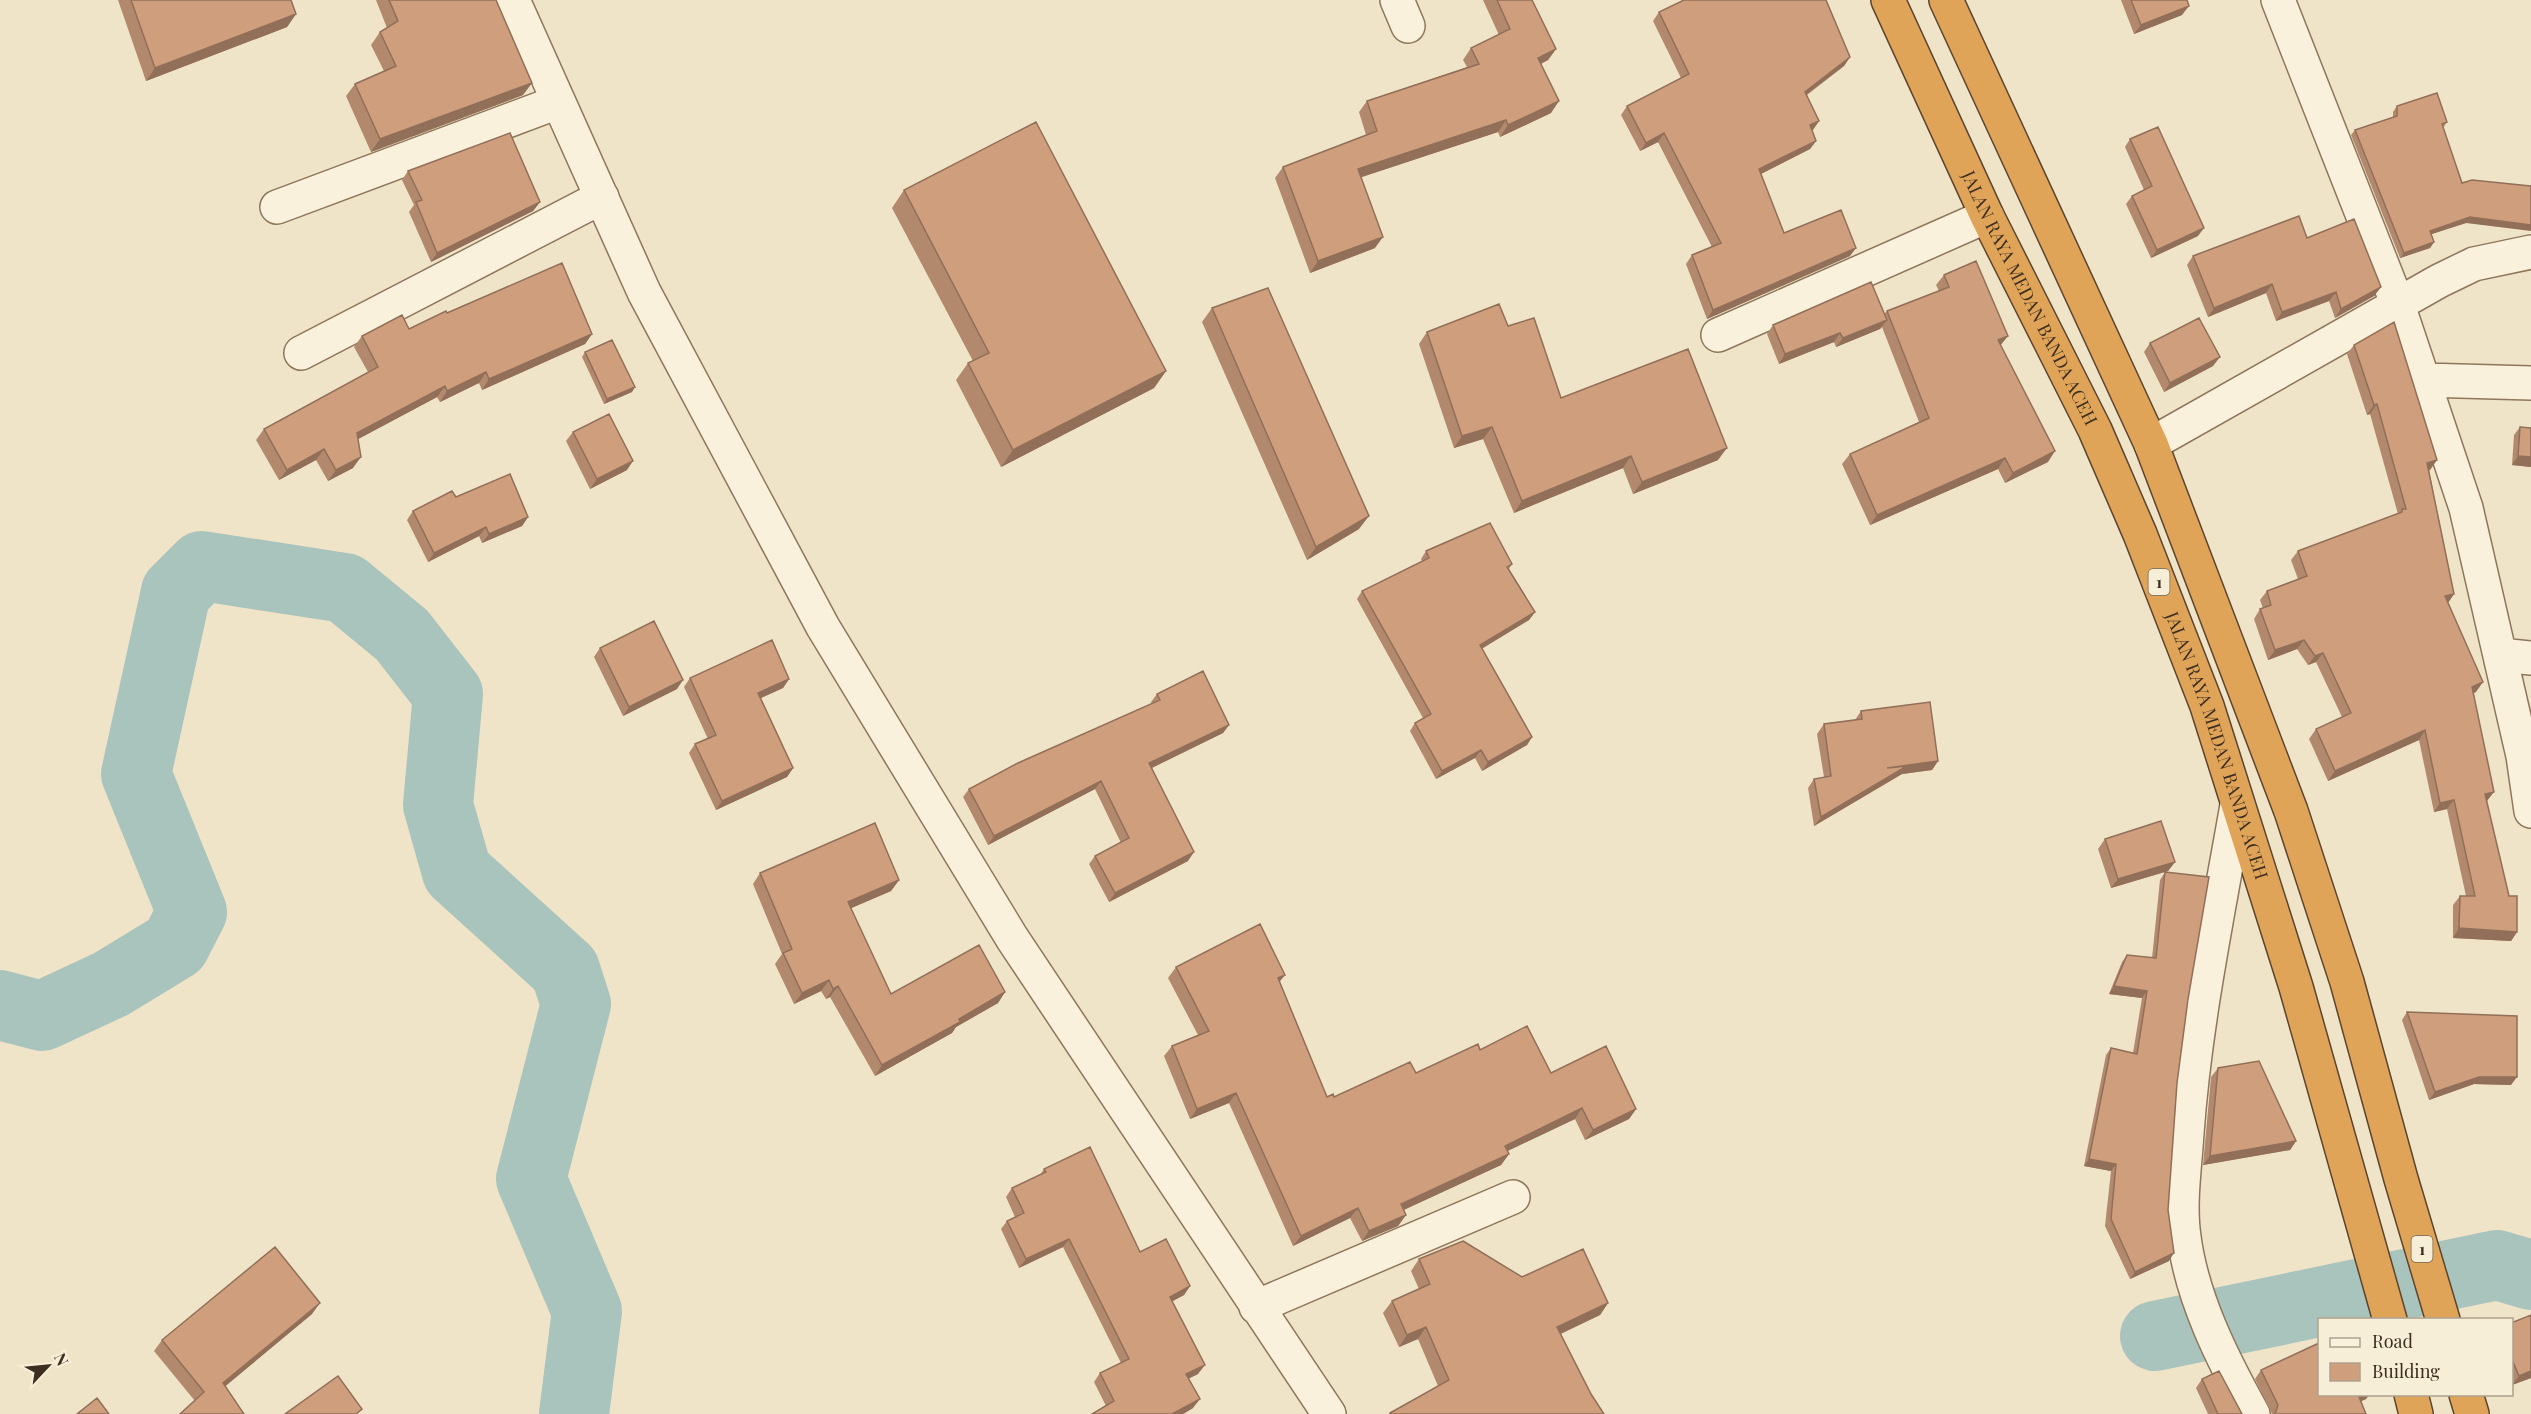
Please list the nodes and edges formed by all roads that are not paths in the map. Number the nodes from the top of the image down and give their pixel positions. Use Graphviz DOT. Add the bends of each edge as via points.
graph roads {
  1 [pos="513,0"];
  2 [pos="1887,0"];
  3 [pos="1947,0"];
  4 [pos="2278,0"];
  5 [pos="558,102"];
  6 [pos="602,197"];
  7 [pos="277,207"];
  8 [pos="1988,216"];
  9 [pos="2531,252"];
  10 [pos="2398,305"];
  11 [pos="1718,335"];
  12 [pos="301,353"];
  13 [pos="2424,380"];
  14 [pos="2531,383"];
  15 [pos="2151,444"];
  16 [pos="2228,647"];
  17 [pos="2187,656"];
  18 [pos="2515,656"];
  19 [pos="2237,805"];
  20 [pos="2531,811"];
  21 [pos="1514,1197"];
  22 [pos="1256,1307"];
  23 [pos="2389,1318"];
  24 [pos="2442,1318"];
  25 [pos="2411,1396"];
  26 [pos="2466,1396"];
  27 [pos="1329,1414"];
  28 [pos="2253,1414"];
  29 [pos="2416,1414"];
  30 [pos="2472,1414"];
  1 -- 5 [label="street"];
  2 -- 8 [label="highway, JALAN RAYA MEDAN BANDA ACEH / 1"];
  3 -- 15 [label="highway, 1"];
  4 -- 10 [label="street"];
  5 -- 6 [label="street"];
  5 -- 7 [label="street"];
  6 -- 12 [label="street"];
  6 -- 22 [label="street" via="644,292 823,627 1012,938"];
  8 -- 11 [label="street"];
  8 -- 17 [label="highway, JALAN RAYA MEDAN BANDA ACEH / 1" via="2095,430"];
  9 -- 10 [label="street" via="2474,264"];
  10 -- 13 [label="street"];
  10 -- 15 [label="street"];
  13 -- 14 [label="street"];
  13 -- 18 [label="street"];
  15 -- 16 [label="highway, 1"];
  16 -- 17 [label="highway"];
  16 -- 24 [label="highway, 1" via="2291,811 2343,971"];
  17 -- 19 [label="highway, JALAN RAYA MEDAN BANDA ACEH / 1"];
  18 -- 20 [label="street"];
  19 -- 23 [label="highway, JALAN RAYA MEDAN BANDA ACEH / 1" via="2296,987"];
  19 -- 28 [label="street" via="2192,1071 2182,1201 2184,1237 2197,1292 2231,1374"];
  21 -- 22 [label="street"];
  22 -- 27 [label="street"];
  25 -- 29 [label="highway"];
  26 -- 30 [label="highway"];
}
